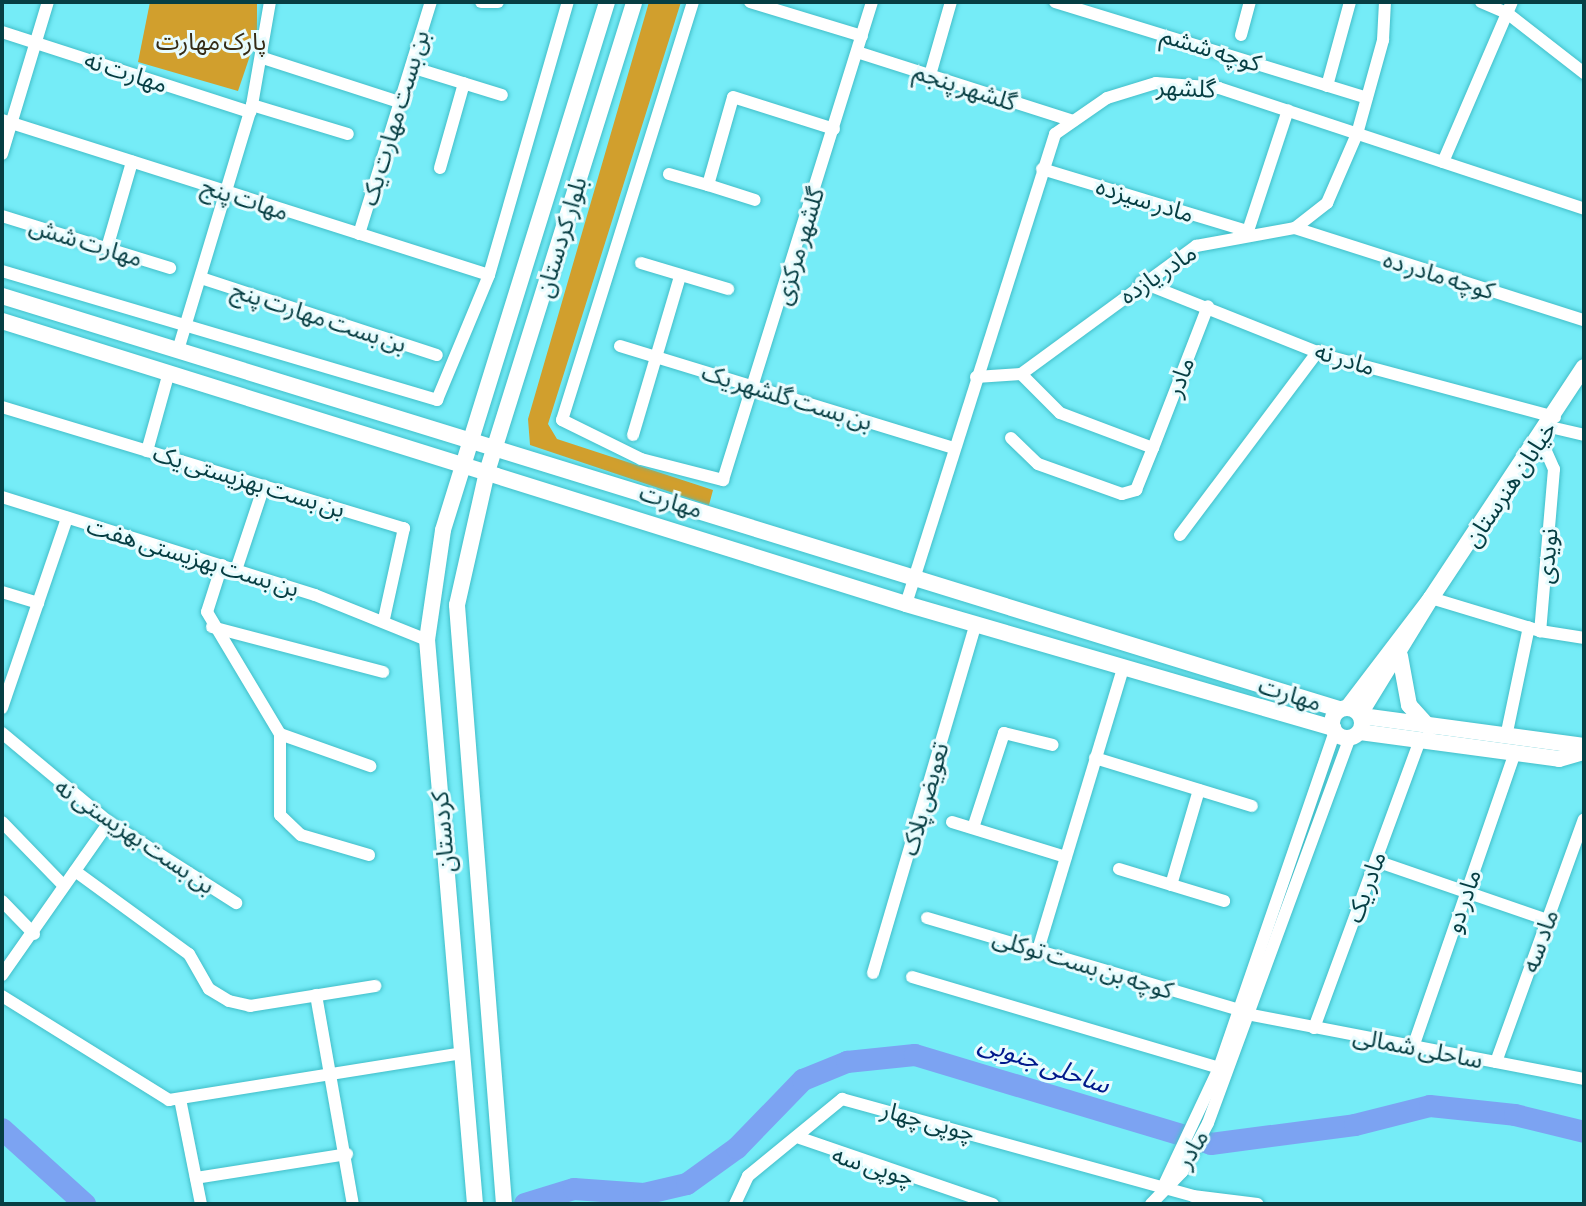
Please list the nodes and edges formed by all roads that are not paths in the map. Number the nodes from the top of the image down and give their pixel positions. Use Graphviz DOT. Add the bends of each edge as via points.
graph roads {
  1 [pos="48,2"];
  2 [pos="270,2"];
  3 [pos="431,2"];
  4 [pos="481,2"];
  5 [pos="498,2"];
  6 [pos="568,2"];
  7 [pos="607,2"];
  8 [pos="634,2"];
  9 [pos="693,2"];
  10 [pos="750,2"];
  11 [pos="872,2"];
  12 [pos="951,2"];
  13 [pos="1055,2"];
  14 [pos="1250,2"];
  15 [pos="1350,2"];
  16 [pos="1385,2"];
  17 [pos="1481,2"];
  18 [pos="768,5"];
  19 [pos="1510,8"];
  20 [pos="2,32"];
  21 [pos="1241,35"];
  22 [pos="862,36"];
  23 [pos="36,42"];
  24 [pos="857,52"];
  25 [pos="263,58"];
  26 [pos="411,67"];
  27 [pos="1584,73"];
  28 [pos="930,75"];
  29 [pos="464,83"];
  30 [pos="1327,86"];
  31 [pos="502,95"];
  32 [pos="1367,98"];
  33 [pos="399,102"];
  34 [pos="251,109"];
  35 [pos="1288,110"];
  36 [pos="1073,121"];
  37 [pos="7,122"];
  38 [pos="834,129"];
  39 [pos="348,134"];
  40 [pos="1357,134"];
  41 [pos="2,154"];
  42 [pos="132,162"];
  43 [pos="1443,162"];
  44 [pos="440,168"];
  45 [pos="1042,169"];
  46 [pos="669,174"];
  47 [pos="708,185"];
  48 [pos="227,193"];
  49 [pos="755,200"];
  50 [pos="1584,209"];
  51 [pos="2,216"];
  52 [pos="1295,228"];
  53 [pos="1248,231"];
  54 [pos="359,234"];
  55 [pos="107,248"];
  56 [pos="641,263"];
  57 [pos="170,268"];
  58 [pos="2,271"];
  59 [pos="489,275"];
  60 [pos="680,276"];
  61 [pos="201,278"];
  62 [pos="1141,282"];
  63 [pos="728,289"];
  64 [pos="2,296"];
  65 [pos="1208,306"];
  66 [pos="1584,320"];
  67 [pos="2,321"];
  68 [pos="185,327"];
  69 [pos="620,346"];
  70 [pos="178,350"];
  71 [pos="1318,351"];
  72 [pos="437,355"];
  73 [pos="656,357"];
  74 [pos="1584,367"];
  75 [pos="169,372"];
  76 [pos="1021,374"];
  77 [pos="976,377"];
  78 [pos="756,388"];
  79 [pos="2,407"];
  80 [pos="1549,428"];
  81 [pos="633,435"];
  82 [pos="1584,435"];
  83 [pos="471,438"];
  84 [pos="1011,438"];
  85 [pos="496,446"];
  86 [pos="953,448"];
  87 [pos="1153,448"];
  88 [pos="147,451"];
  89 [pos="463,464"];
  90 [pos="487,472"];
  91 [pos="264,486"];
  92 [pos="2,497"];
  93 [pos="67,518"];
  94 [pos="1180,535"];
  95 [pos="222,565"];
  96 [pos="236,570"];
  97 [pos="913,577"];
  98 [pos="2,592"];
  99 [pos="1431,598"];
  100 [pos="38,603"];
  101 [pos="906,604"];
  102 [pos="384,619"];
  103 [pos="976,624"];
  104 [pos="212,627"];
  105 [pos="1535,629"];
  106 [pos="1584,638"];
  107 [pos="427,640"];
  108 [pos="1400,656"];
  109 [pos="1123,669"];
  110 [pos="383,672"];
  111 [pos="2,708"];
  112 [pos="1348,722"];
  113 [pos="1429,727"];
  114 [pos="1507,732"];
  115 [pos="2,733"];
  116 [pos="280,734"];
  117 [pos="1053,745"];
  118 [pos="1418,745"];
  119 [pos="1584,746"];
  120 [pos="1584,752"];
  121 [pos="1514,755"];
  122 [pos="1095,758"];
  123 [pos="370,766"];
  124 [pos="1199,790"];
  125 [pos="1252,806"];
  126 [pos="1584,819"];
  127 [pos="2,822"];
  128 [pos="109,822"];
  129 [pos="952,822"];
  130 [pos="973,828"];
  131 [pos="369,855"];
  132 [pos="1066,857"];
  133 [pos="1376,861"];
  134 [pos="1119,869"];
  135 [pos="75,871"];
  136 [pos="1171,885"];
  137 [pos="64,886"];
  138 [pos="1466,892"];
  139 [pos="2,901"];
  140 [pos="1224,901"];
  141 [pos="236,903"];
  142 [pos="927,918"];
  143 [pos="1547,920"];
  144 [pos="34,934"];
  145 [pos="1038,950"];
  146 [pos="873,973"];
  147 [pos="2,975"];
  148 [pos="912,977"];
  149 [pos="375,986"];
  150 [pos="316,995"];
  151 [pos="2,996"];
  152 [pos="1246,1012"];
  153 [pos="1314,1028"];
  154 [pos="1413,1047"];
  155 [pos="462,1053"];
  156 [pos="1496,1062"];
  157 [pos="1219,1068"];
  158 [pos="333,1076"];
  159 [pos="1584,1079"];
  160 [pos="180,1099"];
  161 [pos="1202,1121"];
  162 [pos="800,1138"];
  163 [pos="347,1154"];
  164 [pos="196,1178"];
  165 [pos="1163,1187"];
  166 [pos="474,1200"];
  167 [pos="1238,1203"];
  168 [pos="201,1204"];
  169 [pos="353,1204"];
  170 [pos="504,1204"];
  171 [pos="735,1204"];
  172 [pos="993,1204"];
  173 [pos="1151,1204"];
  174 [pos="1258,1204"];
  1 -- 23 [label="street"];
  2 -- 25 [label="street"];
  3 -- 26 [label="street, بن بست مهارت یک"];
  4 -- 5 [label="street"];
  6 -- 59 [label="street"];
  7 -- 83 [label="main road, بلوار کردستان"];
  8 -- 85 [label="main road, بلوار کردستان"];
  9 -- 78 [label="street, گلشهر مرکزی" via="562,420 614,449 715,479 728,476"];
  10 -- 18 [label="street"];
  11 -- 22 [label="street, گلشهر مرکزی"];
  12 -- 28 [label="street"];
  13 -- 30 [label="street, کوچه ششم"];
  14 -- 21 [label="street"];
  15 -- 30 [label="street"];
  16 -- 32 [label="street"];
  17 -- 19 [label="street"];
  18 -- 22 [label="street"];
  19 -- 27 [label="street"];
  19 -- 43 [label="street"];
  20 -- 23 [label="street, مهارت نه"];
  22 -- 24 [label="street, گلشهر مرکزی"];
  23 -- 34 [label="street, مهارت نه"];
  23 -- 37 [label="street"];
  24 -- 28 [label="street, گلشهر پنجم"];
  24 -- 38 [label="street, گلشهر مرکزی"];
  25 -- 33 [label="street"];
  25 -- 34 [label="street"];
  26 -- 29 [label="street"];
  26 -- 33 [label="street, بن بست مهارت یک"];
  28 -- 36 [label="street, گلشهر پنجم"];
  29 -- 31 [label="street"];
  29 -- 44 [label="street"];
  30 -- 32 [label="street, کوچه ششم"];
  32 -- 40 [label="street"];
  33 -- 54 [label="street, بن بست مهارت یک"];
  34 -- 39 [label="street, مهارت نه"];
  34 -- 48 [label="street"];
  35 -- 36 [label="street, گلشهر" via="1219,88 1156,83 1107,98"];
  35 -- 40 [label="street, گلشهر"];
  35 -- 53 [label="street"];
  36 -- 45 [label="street, گلشهر" via="1055,134"];
  37 -- 41 [label="street"];
  37 -- 42 [label="street, مهات پنج"];
  38 -- 47 [label="street" via="733,97"];
  38 -- 78 [label="street, گلشهر مرکزی"];
  40 -- 43 [label="street, گلشهر"];
  40 -- 52 [label="street" via="1327,203"];
  42 -- 48 [label="street, مهات پنج"];
  42 -- 55 [label="street"];
  43 -- 50 [label="street, گلشهر"];
  45 -- 53 [label="street, مادر سیزده"];
  45 -- 77 [label="street, گلشهر"];
  46 -- 47 [label="street"];
  47 -- 49 [label="street"];
  48 -- 54 [label="street, مهات پنج"];
  48 -- 61 [label="street"];
  51 -- 55 [label="street, مهارت شش"];
  52 -- 53 [label="street, مادر یازده"];
  52 -- 66 [label="street, کوچه مادر ده"];
  53 -- 62 [label="street, مادر یازده" via="1196,246"];
  54 -- 59 [label="street, مهات پنج"];
  55 -- 57 [label="street, مهارت شش"];
  56 -- 60 [label="street"];
  58 -- 68 [label="street"];
  59 -- 68 [label="street" via="437,400"];
  60 -- 63 [label="street"];
  60 -- 73 [label="street"];
  61 -- 68 [label="street"];
  61 -- 72 [label="street, بن بست مهارت پنج"];
  62 -- 65 [label="street, مادر نه"];
  62 -- 76 [label="street, مادر یازده"];
  64 -- 70 [label="main road, مهارت"];
  65 -- 71 [label="street, مادر نه"];
  65 -- 87 [label="street, مادر"];
  67 -- 75 [label="main road, مهارت"];
  68 -- 70 [label="street"];
  69 -- 73 [label="street, بن بست گلشهر یک"];
  70 -- 75 [label="main road"];
  70 -- 83 [label="main road, مهارت"];
  71 -- 80 [label="street, مادر نه"];
  71 -- 94 [label="street"];
  73 -- 78 [label="street, بن بست گلشهر یک"];
  73 -- 81 [label="street"];
  74 -- 80 [label="main road, خیابان هنرستان"];
  75 -- 88 [label="street"];
  75 -- 89 [label="main road, مهارت"];
  76 -- 77 [label="street"];
  76 -- 87 [label="street" via="1060,413"];
  77 -- 86 [label="street, گلشهر"];
  78 -- 86 [label="street, بن بست گلشهر یک"];
  79 -- 88 [label="street, بن بست بهزیستی یک"];
  80 -- 82 [label="street, مادر نه"];
  80 -- 99 [label="main road, خیابان هنرستان"];
  80 -- 105 [label="street, نویدی" via="1554,469"];
  83 -- 85 [label="main road, مهارت"];
  83 -- 89 [label="main road, بلوار کردستان"];
  84 -- 87 [label="street, مادر" via="1062,476 1122,494 1136,490"];
  85 -- 90 [label="main road, بلوار کردستان"];
  85 -- 97 [label="main road, مهارت"];
  86 -- 97 [label="street, گلشهر"];
  88 -- 91 [label="street, بن بست بهزیستی یک"];
  89 -- 90 [label="main road, مهارت"];
  89 -- 107 [label="main road, کردستان" via="443,530"];
  90 -- 101 [label="main road, مهارت"];
  90 -- 170 [label="main road, کردستان" via="457,605"];
  91 -- 96 [label="street"];
  91 -- 102 [label="street, بن بست بهزیستی یک" via="406,530"];
  92 -- 93 [label="street, بن بست بهزیستی هفت"];
  93 -- 95 [label="street, بن بست بهزیستی هفت"];
  93 -- 100 [label="street"];
  95 -- 96 [label="street, بن بست بهزیستی هفت"];
  95 -- 104 [label="street" via="210,596"];
  96 -- 102 [label="street, بن بست بهزیستی هفت"];
  97 -- 101 [label="street, گلشهر"];
  97 -- 112 [label="main road, مهارت"];
  98 -- 100 [label="street"];
  99 -- 105 [label="street"];
  99 -- 108 [label="main road, خیابان هنرستان"];
  99 -- 112 [label="main road, خیابان هنرستان"];
  100 -- 111 [label="street"];
  101 -- 103 [label="main road, مهارت"];
  102 -- 107 [label="street, بن بست بهزیستی هفت"];
  103 -- 109 [label="main road, مهارت"];
  103 -- 146 [label="street, تعویض پلاک"];
  104 -- 110 [label="street"];
  104 -- 116 [label="street"];
  105 -- 106 [label="street"];
  105 -- 114 [label="street, نویدی"];
  107 -- 155 [label="main road, کردستان"];
  108 -- 112 [label="main road, خیابان هنرستان"];
  108 -- 113 [label="main road" via="1409,705"];
  109 -- 112 [label="main road, مهارت"];
  109 -- 122 [label="street"];
  112 -- 113 [label="main road, مهارت"];
  112 -- 118 [label="main road, مهارت"];
  112 -- 152 [label="street, مادر"];
  113 -- 114 [label="main road, مهارت"];
  114 -- 119 [label="main road, مهارت"];
  115 -- 128 [label="street, بن بست بهزیستی نه"];
  116 -- 123 [label="street"];
  116 -- 131 [label="street" via="280,815 288,827"];
  117 -- 130 [label="street" via="1004,733"];
  118 -- 121 [label="main road, مهارت"];
  118 -- 133 [label="street, مادر یک"];
  120 -- 121 [label="main road, مهارت" via="1559,759"];
  121 -- 138 [label="street, مادر دو"];
  122 -- 124 [label="street"];
  122 -- 132 [label="street"];
  124 -- 125 [label="street"];
  124 -- 136 [label="street"];
  126 -- 143 [label="street, ماد سه"];
  127 -- 137 [label="street"];
  128 -- 135 [label="street"];
  128 -- 141 [label="street, بن بست بهزیستی نه"];
  129 -- 130 [label="street"];
  130 -- 132 [label="street"];
  132 -- 145 [label="street"];
  133 -- 138 [label="street"];
  133 -- 153 [label="street, مادر یک"];
  134 -- 136 [label="street"];
  135 -- 137 [label="street"];
  135 -- 150 [label="street" via="176,943 209,989 229,1001 250,1006"];
  136 -- 140 [label="street"];
  137 -- 144 [label="street"];
  138 -- 143 [label="street"];
  138 -- 154 [label="street, مادر دو"];
  139 -- 144 [label="street"];
  142 -- 145 [label="street, کوچه بن بست توکلی"];
  143 -- 156 [label="street, ماد سه"];
  144 -- 147 [label="street"];
  145 -- 152 [label="street, کوچه بن بست توکلی"];
  148 -- 157 [label="street"];
  149 -- 150 [label="street"];
  150 -- 158 [label="street"];
  151 -- 160 [label="street" via="158,1096"];
  152 -- 153 [label="street, ساحلی شمالی"];
  152 -- 157 [label="street, مادر"];
  152 -- 161 [label="street, مادر"];
  153 -- 154 [label="street, ساحلی شمالی"];
  154 -- 156 [label="street, ساحلی شمالی"];
  155 -- 158 [label="street"];
  155 -- 166 [label="main road, کردستان"];
  156 -- 159 [label="street, ساحلی شمالی"];
  157 -- 161 [label="street, مادر"];
  158 -- 160 [label="street"];
  158 -- 163 [label="street"];
  160 -- 164 [label="street"];
  161 -- 165 [label="street, مادر" via="1178,1149"];
  161 -- 165 [label="street, مادر" via="1193,1153"];
  162 -- 165 [label="street, چوپی چهار" via="842,1099"];
  162 -- 171 [label="street, چوپی چهار" via="748,1176"];
  162 -- 172 [label="street, چوپی سه"];
  163 -- 164 [label="street"];
  163 -- 169 [label="street"];
  164 -- 168 [label="street"];
  165 -- 167 [label="street"];
  165 -- 173 [label="street"];
  167 -- 174 [label="street"];
}
